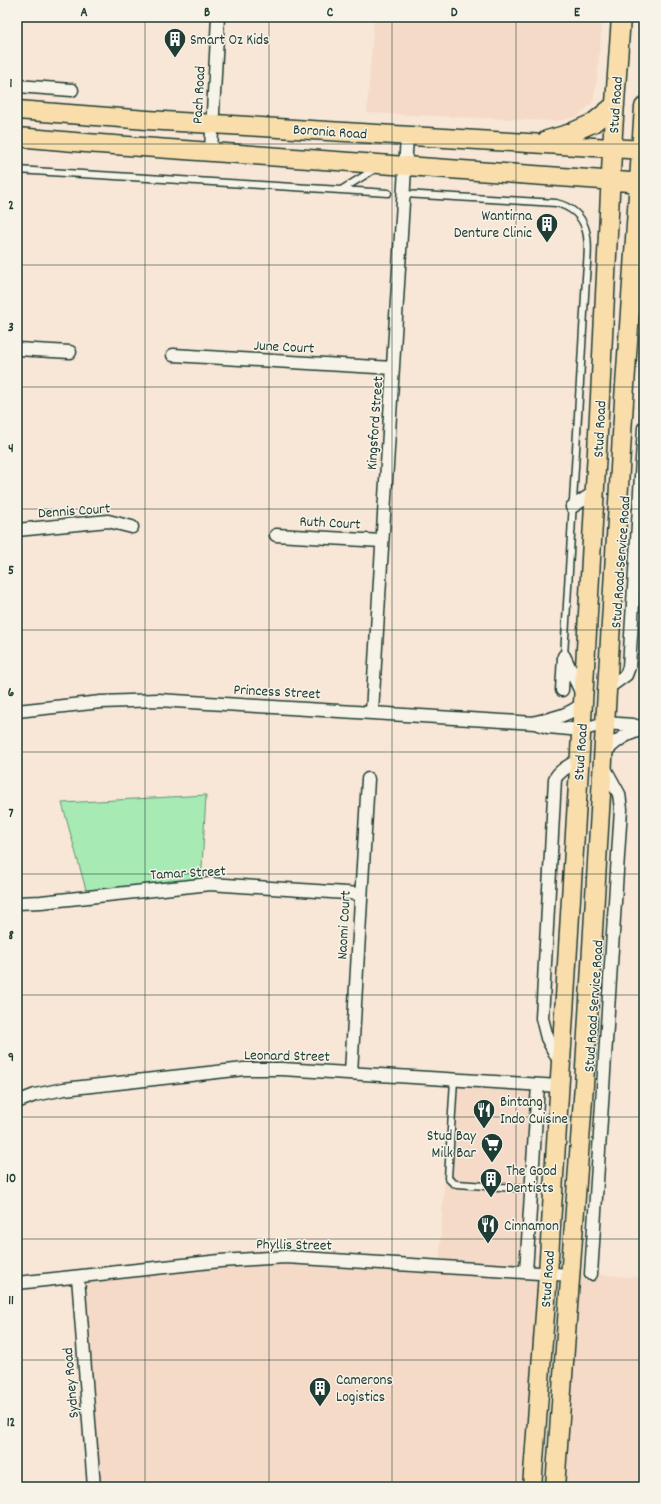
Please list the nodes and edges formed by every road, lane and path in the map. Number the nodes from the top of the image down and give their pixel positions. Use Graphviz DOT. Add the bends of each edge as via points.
graph roads {
  1 [pos="218,17"];
  2 [pos="621,17"];
  3 [pos="17,86"];
  4 [pos="72,90"];
  5 [pos="615,105"];
  6 [pos="644,107"];
  7 [pos="17,110"];
  8 [pos="212,123"];
  9 [pos="408,136"];
  10 [pos="17,137"];
  11 [pos="537,143"];
  12 [pos="612,148"];
  13 [pos="643,150"];
  14 [pos="210,151"];
  15 [pos="382,165"];
  16 [pos="406,167"];
  17 [pos="17,170"];
  18 [pos="610,181"];
  19 [pos="641,183"];
  20 [pos="341,190"];
  21 [pos="388,193"];
  22 [pos="404,194"];
  23 [pos="640,246"];
  24 [pos="17,349"];
  25 [pos="70,352"];
  26 [pos="173,355"];
  27 [pos="393,368"];
  28 [pos="644,428"];
  29 [pos="595,492"];
  30 [pos="572,507"];
  31 [pos="132,527"];
  32 [pos="17,530"];
  33 [pos="276,534"];
  34 [pos="382,541"];
  35 [pos="564,656"];
  36 [pos="608,688"];
  37 [pos="562,690"];
  38 [pos="583,700"];
  39 [pos="17,711"];
  40 [pos="372,712"];
  41 [pos="535,723"];
  42 [pos="606,723"];
  43 [pos="644,729"];
  44 [pos="581,730"];
  45 [pos="603,759"];
  46 [pos="368,779"];
  47 [pos="361,894"];
  48 [pos="17,903"];
  49 [pos="351,1073"];
  50 [pos="454,1080"];
  51 [pos="538,1085"];
  52 [pos="559,1086"];
  53 [pos="17,1102"];
  54 [pos="531,1189"];
  55 [pos="592,1253"];
  56 [pos="526,1272"];
  57 [pos="572,1272"];
  58 [pos="548,1274"];
  59 [pos="591,1274"];
  60 [pos="78,1277"];
  61 [pos="17,1283"];
  62 [pos="541,1368"];
  63 [pos="564,1369"];
  64 [pos="536,1434"];
  65 [pos="559,1435"];
  66 [pos="94,1487"];
  67 [pos="532,1487"];
  68 [pos="556,1487"];
  1 -- 8 [label="street, Pach Road"];
  2 -- 5 [label="main road, Stud Road"];
  3 -- 4 [label="street"];
  5 -- 11 [label="main road" via="593,122 568,134"];
  5 -- 12 [label="main road, Stud Road"];
  6 -- 13 [label="main road, Stud Road"];
  7 -- 8 [label="main road, Boronia Road"];
  8 -- 9 [label="main road, Boronia Road"];
  8 -- 14 [label="street, Pach Road"];
  9 -- 11 [label="main road, Boronia Road"];
  9 -- 16 [label="street, Kingsford Street"];
  10 -- 14 [label="main road, Boronia Road"];
  11 -- 12 [label="main road, Boronia Road"];
  12 -- 13 [label="main road, Boronia Road"];
  12 -- 18 [label="main road, Stud Road"];
  13 -- 19 [label="main road, Stud Road"];
  14 -- 15 [label="main road, Boronia Road"];
  15 -- 16 [label="main road, Boronia Road"];
  15 -- 20 [label="lane"];
  16 -- 18 [label="main road, Boronia Road"];
  16 -- 22 [label="street, Kingsford Street"];
  17 -- 20 [label="lane"];
  18 -- 19 [label="main road, Boronia Road"];
  18 -- 29 [label="main road, Stud Road"];
  19 -- 23 [label="main road, Stud Road"];
  20 -- 21 [label="lane"];
  22 -- 27 [label="street, Kingsford Street"];
  22 -- 30 [label="lane, Stud Road" via="556,203 571,208 585,227 588,237"];
  23 -- 36 [label="main road, Stud Road" via="624,400"];
  24 -- 25 [label="street"];
  26 -- 27 [label="street, June Court"];
  27 -- 34 [label="street, Kingsford Street"];
  28 -- 36 [label="street, Stud Road Service Road" via="629,667 626,675"];
  29 -- 30 [label="street, Stud Road Service Road"];
  29 -- 38 [label="main road, Stud Road"];
  30 -- 35 [label="lane, Stud Road"];
  31 -- 32 [label="street, Dennis Court" via="108,521"];
  33 -- 34 [label="street, Ruth Court"];
  34 -- 40 [label="street, Kingsford Street"];
  35 -- 37 [label="street"];
  35 -- 38 [label="street"];
  36 -- 42 [label="main road, Stud Road"];
  38 -- 41 [label="street, Princess Street" via="576,709 567,714"];
  38 -- 44 [label="main road, Stud Road"];
  39 -- 40 [label="street, Princess Street" via="102,702 153,700"];
  40 -- 41 [label="street, Princess Street"];
  41 -- 44 [label="street, Princess Street"];
  42 -- 43 [label="street" via="632,725"];
  42 -- 44 [label="street"];
  42 -- 45 [label="main road, Stud Road"];
  43 -- 45 [label="street" via="621,738"];
  44 -- 52 [label="main road, Stud Road"];
  45 -- 55 [label="street, Stud Road Service Road" via="619,794 621,809"];
  45 -- 57 [label="main road, Stud Road"];
  46 -- 47 [label="street, Naomi Court"];
  47 -- 48 [label="street, Tamar Street" via="210,884"];
  47 -- 49 [label="street, Naomi Court"];
  49 -- 50 [label="street, Leonard Street"];
  49 -- 53 [label="street, Leonard Street" via="244,1069 64,1089"];
  50 -- 51 [label="street, Leonard Street"];
  50 -- 54 [label="lane" via="448,1178 450,1181 457,1184"];
  51 -- 52 [label="street, Leonard Street"];
  51 -- 54 [label="street"];
  52 -- 58 [label="main road, Stud Road"];
  54 -- 56 [label="street"];
  55 -- 57 [label="street"];
  55 -- 59 [label="street, Stud Road Service Road"];
  56 -- 58 [label="street, Phyllis Street"];
  56 -- 60 [label="street, Phyllis Street" via="286,1257 220,1261"];
  57 -- 58 [label="street, Phyllis Street"];
  57 -- 63 [label="main road, Stud Road"];
  58 -- 62 [label="main road, Stud Road"];
  60 -- 61 [label="street, Phyllis Street"];
  60 -- 66 [label="street, Sydney Road"];
  62 -- 63 [label="main road"];
  62 -- 64 [label="main road, Stud Road"];
  63 -- 65 [label="main road, Stud Road"];
  64 -- 65 [label="main road"];
  64 -- 67 [label="main road, Stud Road"];
  65 -- 68 [label="main road, Stud Road"];
}
